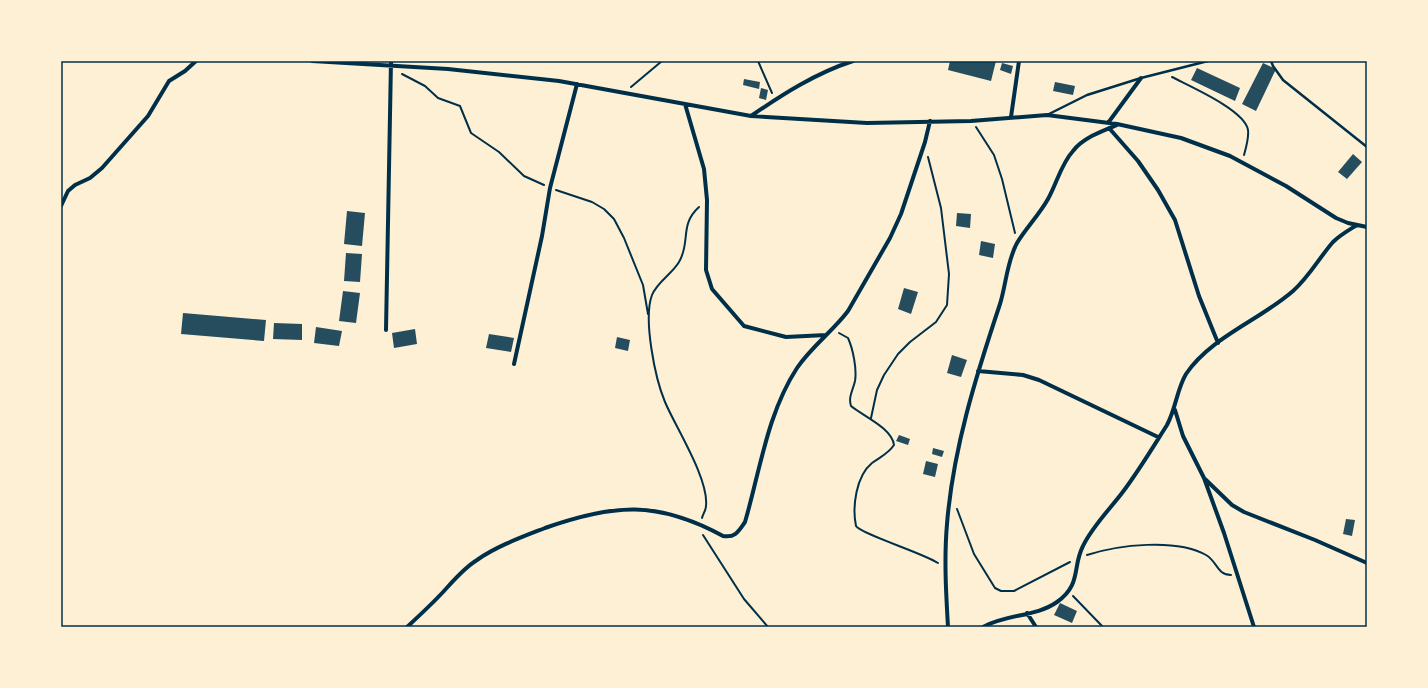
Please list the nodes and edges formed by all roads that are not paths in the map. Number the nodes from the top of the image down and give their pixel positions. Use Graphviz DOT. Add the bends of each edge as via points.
graph roads {
  1 [pos="196,61"];
  2 [pos="312,61"];
  3 [pos="402,61"];
  4 [pos="853,61"];
  5 [pos="1019,61"];
  6 [pos="1208,61"];
  7 [pos="1271,61"];
  8 [pos="391,65"];
  9 [pos="397,66"];
  10 [pos="1141,78"];
  11 [pos="577,84"];
  12 [pos="685,104"];
  13 [pos="1047,115"];
  14 [pos="751,116"];
  15 [pos="1011,117"];
  16 [pos="930,121"];
  17 [pos="1108,123"];
  18 [pos="1117,124"];
  19 [pos="1109,128"];
  20 [pos="1367,147"];
  21 [pos="61,206"];
  22 [pos="1357,224"];
  23 [pos="1367,227"];
  24 [pos="386,330"];
  25 [pos="826,335"];
  26 [pos="1218,344"];
  27 [pos="514,364"];
  28 [pos="978,372"];
  29 [pos="1175,410"];
  30 [pos="1158,438"];
  31 [pos="1204,478"];
  32 [pos="1367,564"];
  33 [pos="1027,613"];
  34 [pos="407,627"];
  35 [pos="948,627"];
  36 [pos="983,627"];
  37 [pos="1036,627"];
  38 [pos="1254,627"];
  1 -- 21 [label="street" via="169,81 148,116 102,168 68,191"];
  2 -- 8 [label="street"];
  3 -- 9 [label="street"];
  4 -- 14 [label="street" via="827,71 775,99"];
  5 -- 15 [label="street"];
  6 -- 10 [label="lane"];
  7 -- 20 [label="lane" via="1283,80"];
  8 -- 9 [label="street"];
  8 -- 24 [label="street"];
  9 -- 11 [label="street"];
  10 -- 13 [label="lane" via="1087,95"];
  10 -- 17 [label="street"];
  11 -- 12 [label="street"];
  11 -- 27 [label="street" via="550,188"];
  12 -- 14 [label="street"];
  12 -- 25 [label="street" via="704,169 707,200 706,270 712,289 744,326 786,337"];
  13 -- 15 [label="street"];
  13 -- 17 [label="street"];
  14 -- 16 [label="street" via="867,123"];
  15 -- 16 [label="street" via="971,121"];
  16 -- 25 [label="street" via="901,214 890,238 848,311"];
  17 -- 18 [label="street"];
  18 -- 19 [label="street"];
  18 -- 22 [label="street" via="1181,138 1230,156 1331,215"];
  19 -- 26 [label="street" via="1138,161 1175,220 1199,296"];
  19 -- 28 [label="street" via="1074,150 1063,166 1043,209 1017,244"];
  22 -- 23 [label="street"];
  22 -- 26 [label="street" via="1333,242 1290,294"];
  25 -- 34 [label="street" via="797,368 780,400 744,522 736,534 730,537 672,516 636,509 614,509 584,515 530,534 476,560"];
  26 -- 29 [label="street" via="1185,376"];
  28 -- 30 [label="street" via="1023,375 1039,380"];
  28 -- 35 [label="street" via="961,440 946,525"];
  29 -- 30 [label="street"];
  29 -- 31 [label="street" via="1183,436"];
  30 -- 33 [label="street" via="1083,545 1077,572 1067,592 1057,602"];
  31 -- 32 [label="street" via="1232,505 1244,512"];
  31 -- 38 [label="street"];
  33 -- 36 [label="street" via="1003,618"];
  33 -- 37 [label="street"];
}
